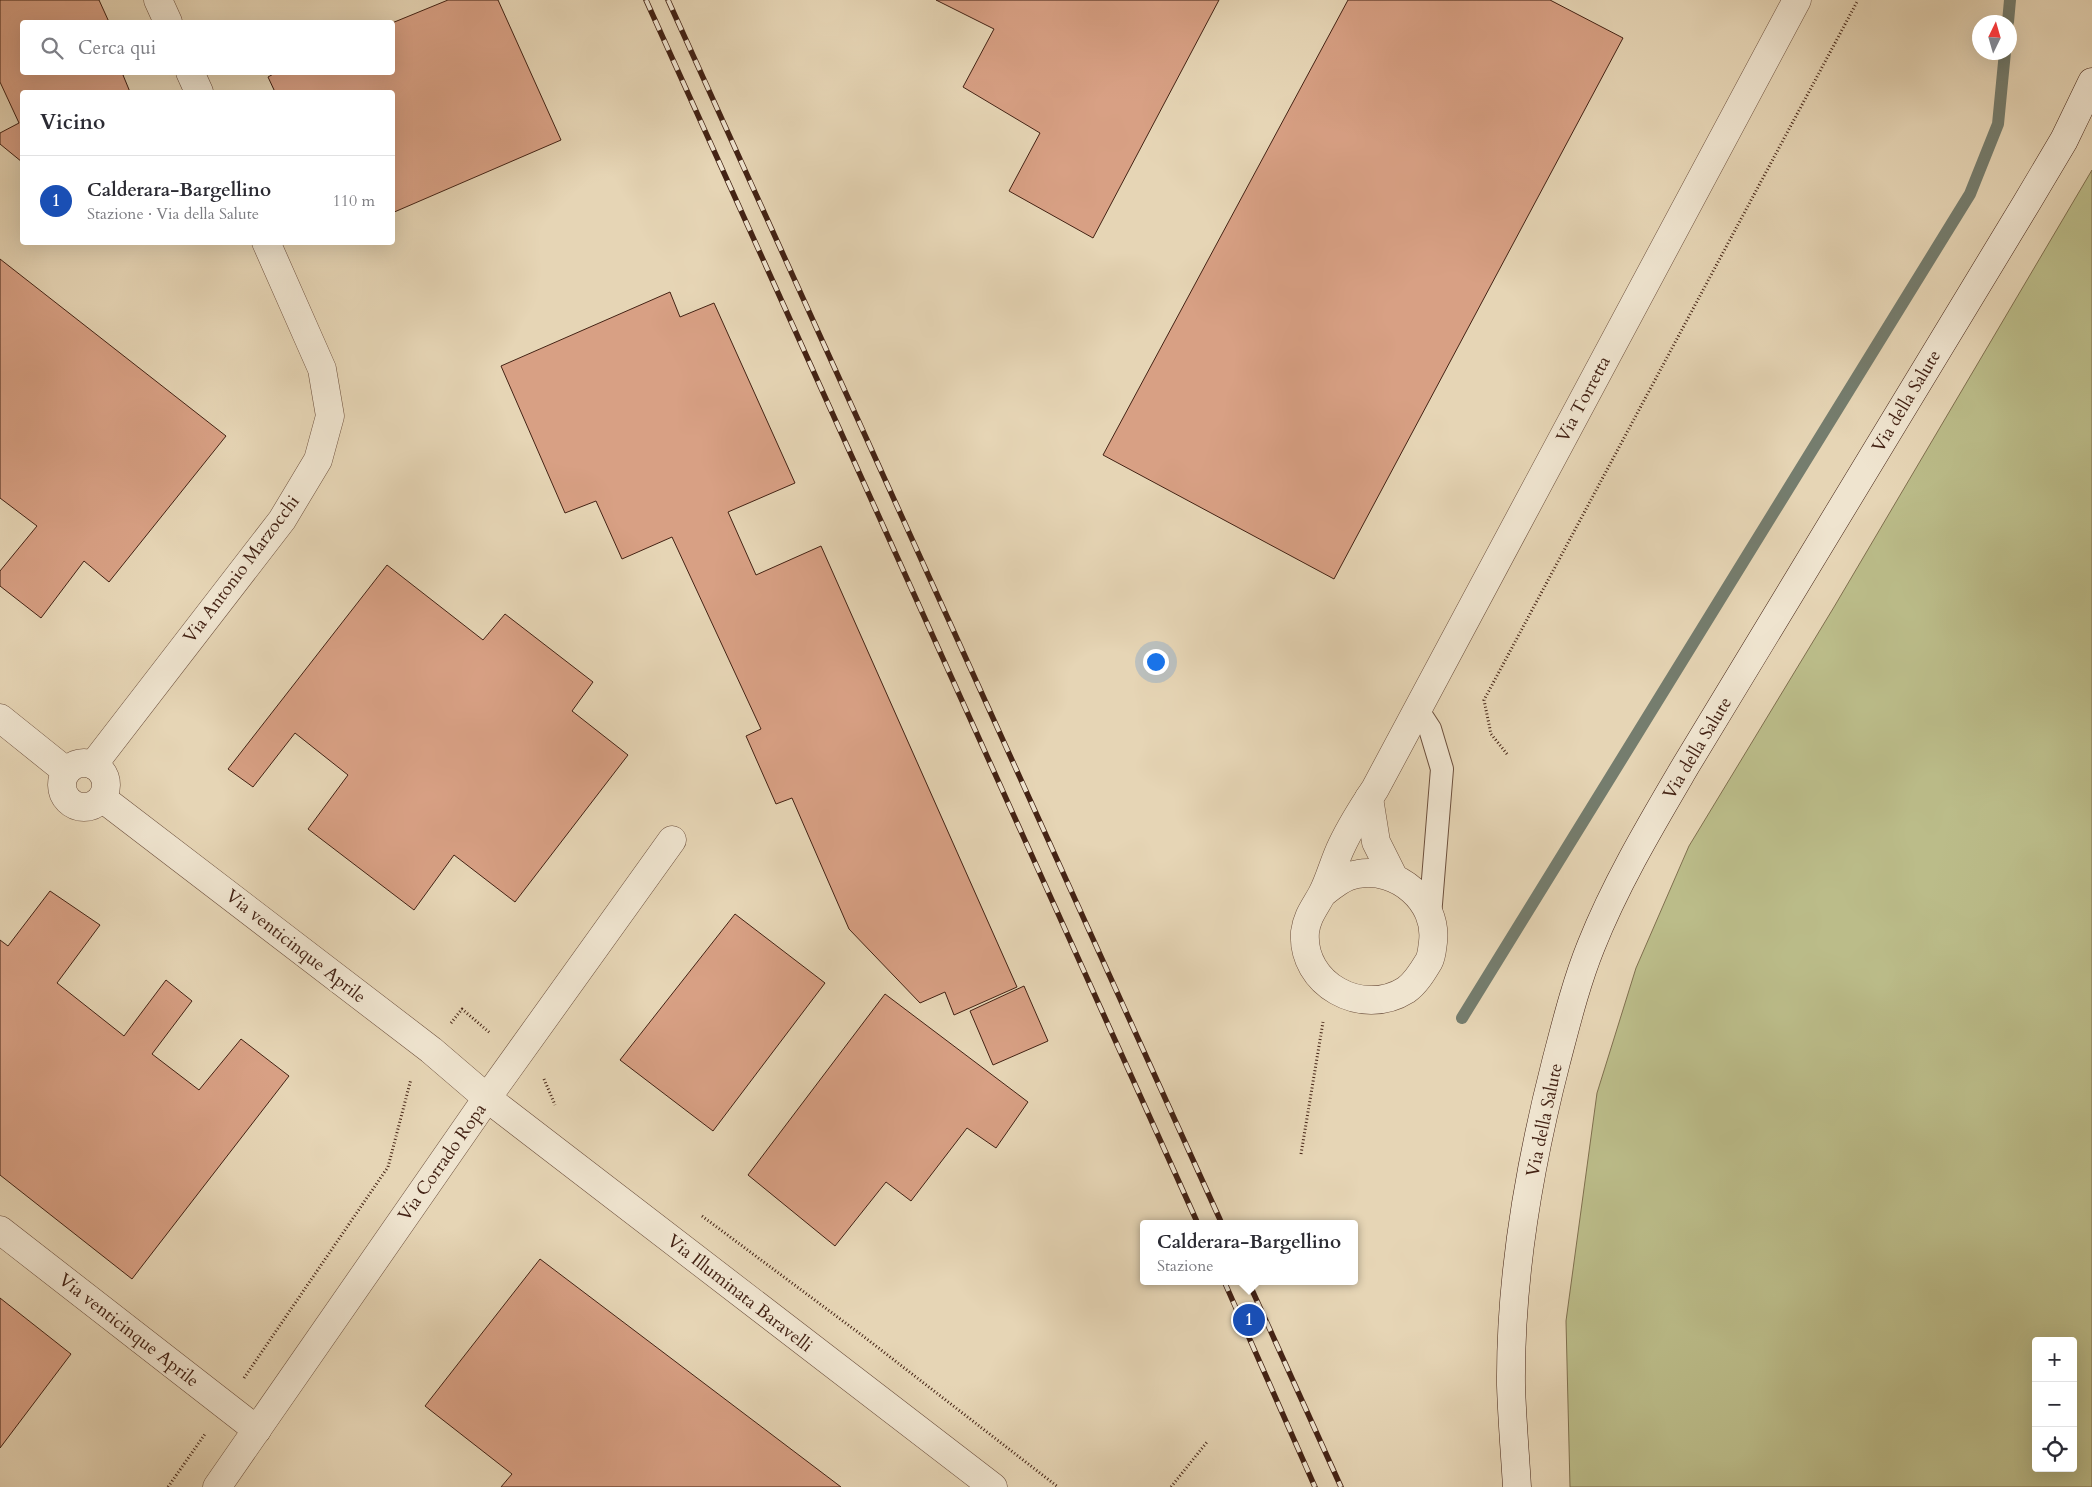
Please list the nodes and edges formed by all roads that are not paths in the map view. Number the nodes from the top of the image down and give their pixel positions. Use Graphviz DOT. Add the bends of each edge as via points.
graph roads {
  1 [pos="158,0"];
  2 [pos="1797,0"];
  3 [pos="167,20"];
  4 [pos="191,75"];
  5 [pos="2092,82"];
  6 [pos="198,90"];
  7 [pos="267,245"];
  8 [pos="1417,709"];
  9 [pos="0,718"];
  10 [pos="92,764"];
  11 [pos="66,771"];
  12 [pos="102,798"];
  13 [pos="1369,798"];
  14 [pos="672,840"];
  15 [pos="1394,878"];
  16 [pos="1322,894"];
  17 [pos="1430,916"];
  18 [pos="487,1098"];
  19 [pos="0,1230"];
  20 [pos="258,1430"];
  21 [pos="217,1487"];
  22 [pos="993,1487"];
  23 [pos="1517,1487"];
  1 -- 3 [label="street"];
  2 -- 8 [label="street, Via Torretta"];
  4 -- 6 [label="street"];
  5 -- 23 [label="street, Via della Salute" via="2054,156 1681,773 1637,850 1591,946 1546,1102 1521,1233 1511,1384"];
  7 -- 10 [label="street, Via Antonio Marzocchi" via="322,369 330,416 318,460 282,520"];
  8 -- 13 [label="street, Via Torretta"];
  8 -- 17 [label="lane" via="1430,729 1442,769"];
  9 -- 11 [label="street"];
  10 -- 11 [label="street" via="74,764"];
  10 -- 12 [label="street" via="105,777"];
  11 -- 12 [label="street" via="61,782 62,790 71,803 91,806"];
  12 -- 18 [label="street, Via venticinque Aprile" via="431,1050"];
  13 -- 15 [label="street, Via Torretta" via="1376,842"];
  13 -- 16 [label="street, Via Torretta" via="1342,844"];
  14 -- 18 [label="street, Via Corrado Ropa"];
  15 -- 16 [label="street, Via Torretta" via="1358,874 1338,881"];
  15 -- 17 [label="street, Via Torretta" via="1409,886 1422,900"];
  16 -- 17 [label="street, Via Torretta" via="1311,911 1306,931 1307,952 1315,971 1329,987 1347,997 1368,1001 1388,998 1407,990 1421,975 1431,956 1434,936"];
  18 -- 20 [label="street, Via Corrado Ropa"];
  18 -- 22 [label="street, Via Illuminata Baravelli"];
  19 -- 20 [label="street, Via venticinque Aprile"];
  20 -- 21 [label="street, Via Corrado Ropa"];
}
